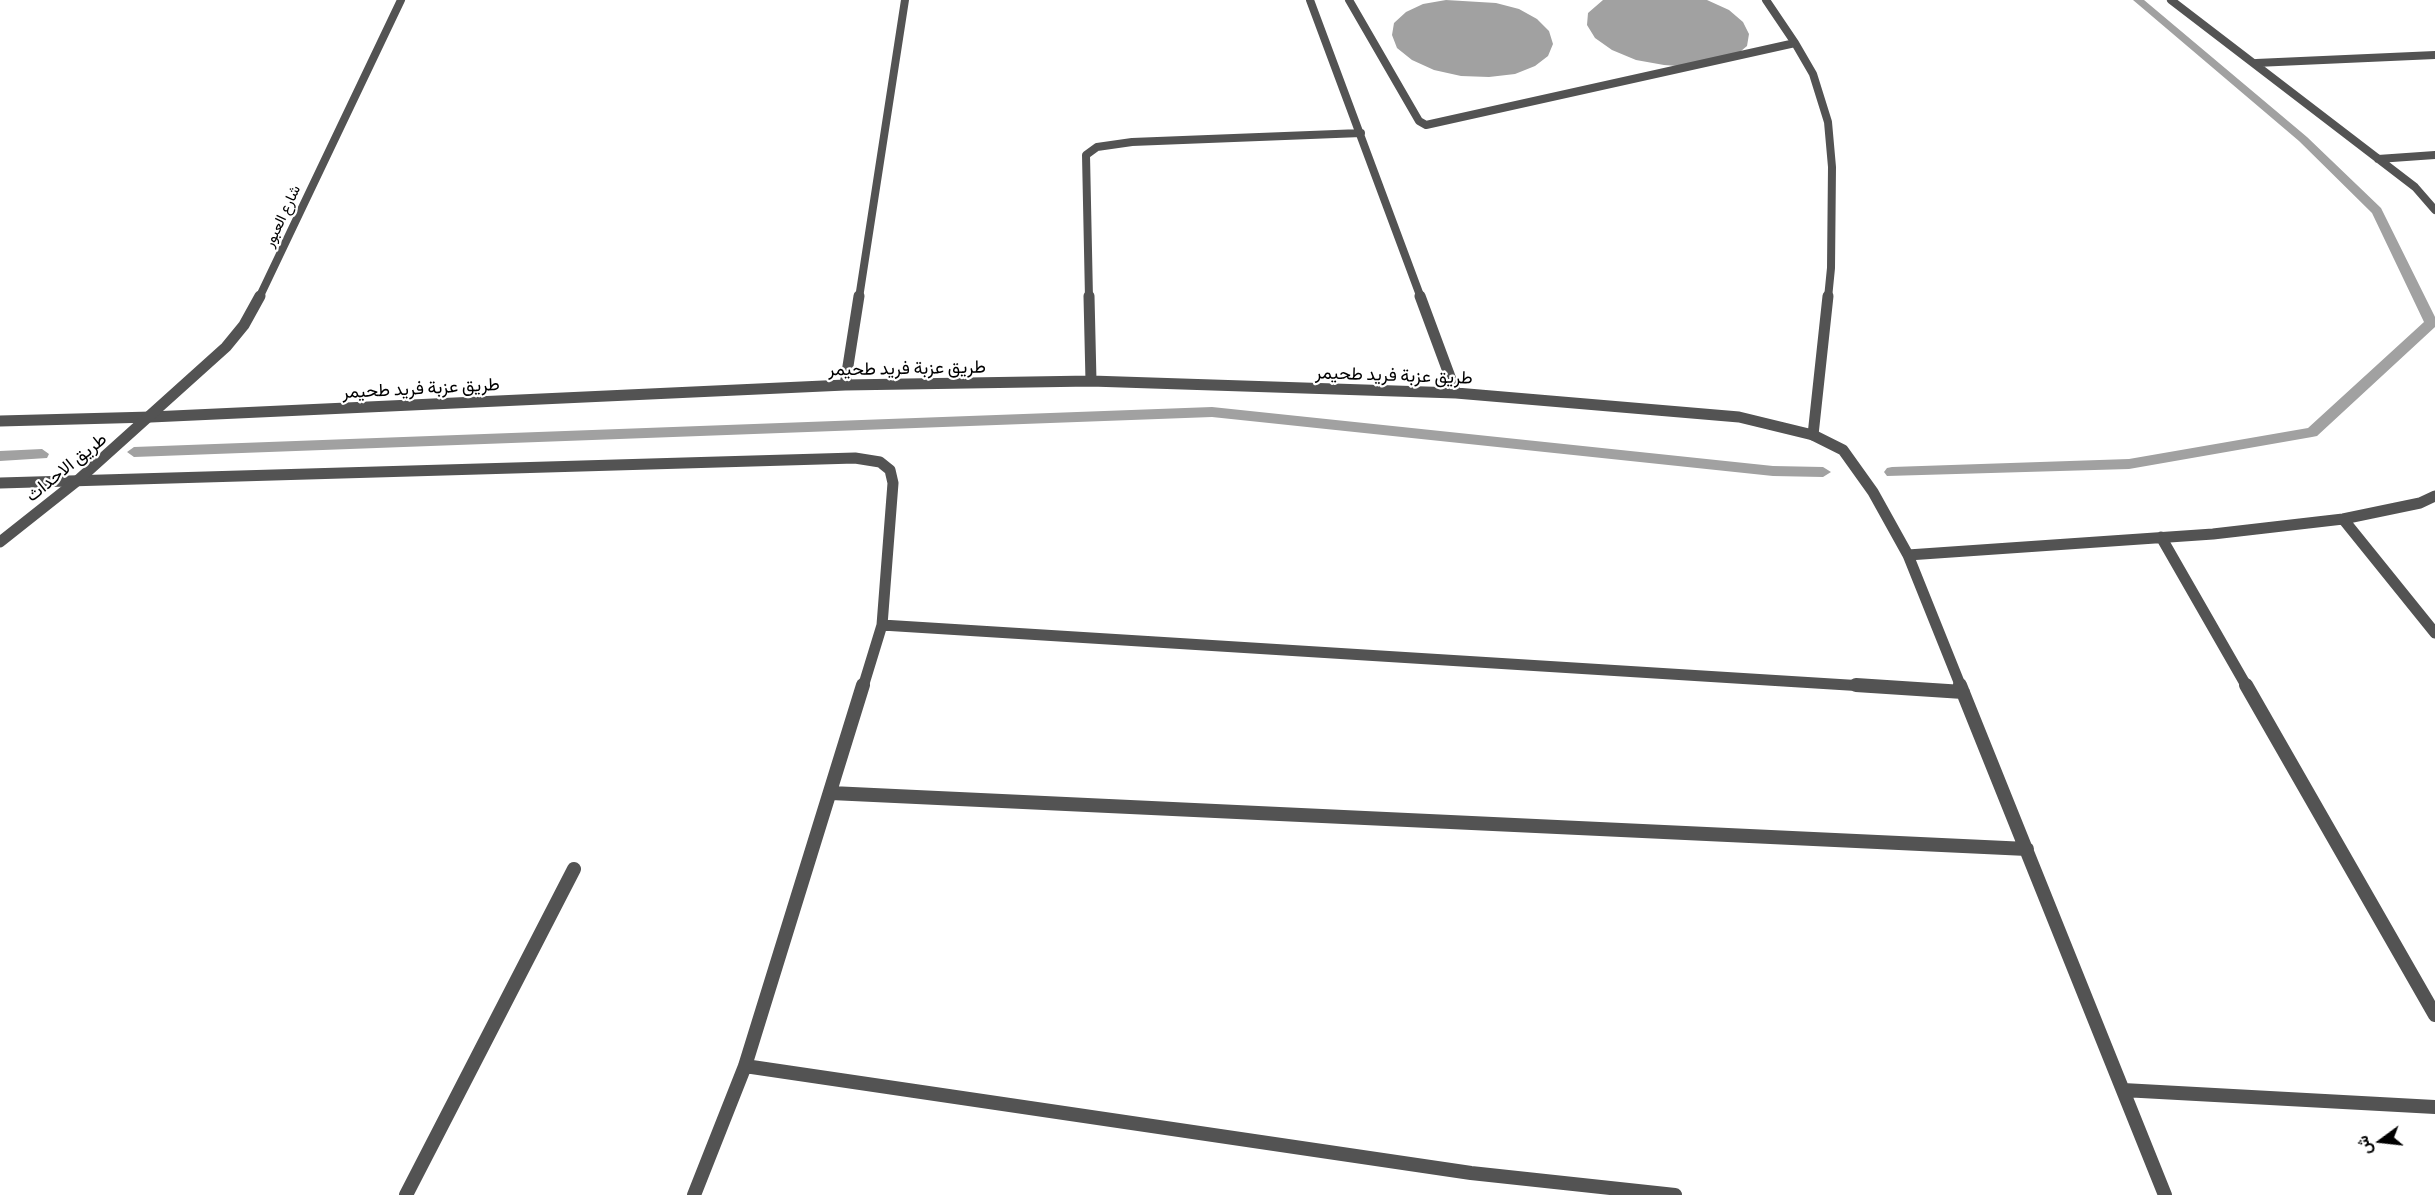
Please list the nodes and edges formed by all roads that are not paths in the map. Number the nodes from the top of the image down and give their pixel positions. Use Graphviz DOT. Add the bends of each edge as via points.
graph roads {
  1 [pos="401,0"];
  2 [pos="905,0"];
  3 [pos="1311,0"];
  4 [pos="1349,0"];
  5 [pos="1766,0"];
  6 [pos="2171,0"];
  7 [pos="1795,43"];
  8 [pos="2435,55"];
  9 [pos="2256,63"];
  10 [pos="1361,133"];
  11 [pos="2435,155"];
  12 [pos="2378,159"];
  13 [pos="2435,210"];
  14 [pos="1091,381"];
  15 [pos="845,385"];
  16 [pos="1456,393"];
  17 [pos="151,417"];
  18 [pos="0,421"];
  19 [pos="1813,435"];
  20 [pos="77,481"];
  21 [pos="0,483"];
  22 [pos="2435,496"];
  23 [pos="2343,519"];
  24 [pos="2161,537"];
  25 [pos="0,542"];
  26 [pos="1908,555"];
  27 [pos="882,625"];
  28 [pos="2435,633"];
  29 [pos="1963,692"];
  30 [pos="831,793"];
  31 [pos="2027,849"];
  32 [pos="574,870"];
  33 [pos="2435,1015"];
  34 [pos="745,1066"];
  35 [pos="2122,1090"];
  36 [pos="2435,1107"];
  37 [pos="406,1195"];
  38 [pos="694,1195"];
  39 [pos="1675,1195"];
  40 [pos="2165,1195"];
  1 -- 17 [label="street, شارع العبور" via="249,318 226,347"];
  2 -- 15 [label="street"];
  3 -- 10 [label="street"];
  4 -- 7 [label="street" via="1419,121 1426,125"];
  5 -- 7 [label="street"];
  6 -- 9 [label="street"];
  7 -- 19 [label="street" via="1813,74 1828,122 1832,167 1832,268"];
  8 -- 9 [label="street"];
  9 -- 12 [label="street"];
  10 -- 14 [label="street" via="1132,142 1097,147 1086,155"];
  10 -- 16 [label="street"];
  11 -- 12 [label="street"];
  12 -- 13 [label="street" via="2415,187"];
  14 -- 15 [label="street, طريق عزبة فريد طحيمر"];
  14 -- 16 [label="street, طريق عزبة فريد طحيمر"];
  15 -- 17 [label="street, طريق عزبة فريد طحيمر"];
  16 -- 19 [label="street, طريق عزبة فريد طحيمر" via="1729,416"];
  17 -- 18 [label="street, طريق عزبة فريد طحيمر"];
  17 -- 20 [label="street, طريق الاحداث"];
  19 -- 26 [label="street, طريق عزبة فريد طحيمر" via="1843,450 1873,492"];
  20 -- 21 [label="street"];
  20 -- 25 [label="street, طريق الاحداث"];
  20 -- 27 [label="street" via="855,458 880,462 890,470 893,483"];
  22 -- 23 [label="street" via="2420,503"];
  23 -- 24 [label="street"];
  23 -- 28 [label="street"];
  24 -- 26 [label="street"];
  24 -- 33 [label="street"];
  26 -- 29 [label="street, طريق عزبة فريد طحيمر"];
  27 -- 29 [label="street"];
  27 -- 30 [label="street"];
  29 -- 31 [label="street, طريق عزبة فريد طحيمر"];
  30 -- 31 [label="street"];
  30 -- 34 [label="street"];
  31 -- 35 [label="street, طريق عزبة فريد طحيمر"];
  32 -- 37 [label="street"];
  34 -- 38 [label="street"];
  34 -- 39 [label="street" via="1472,1173"];
  35 -- 36 [label="street"];
  35 -- 40 [label="street, طريق عزبة فريد طحيمر"];
}
